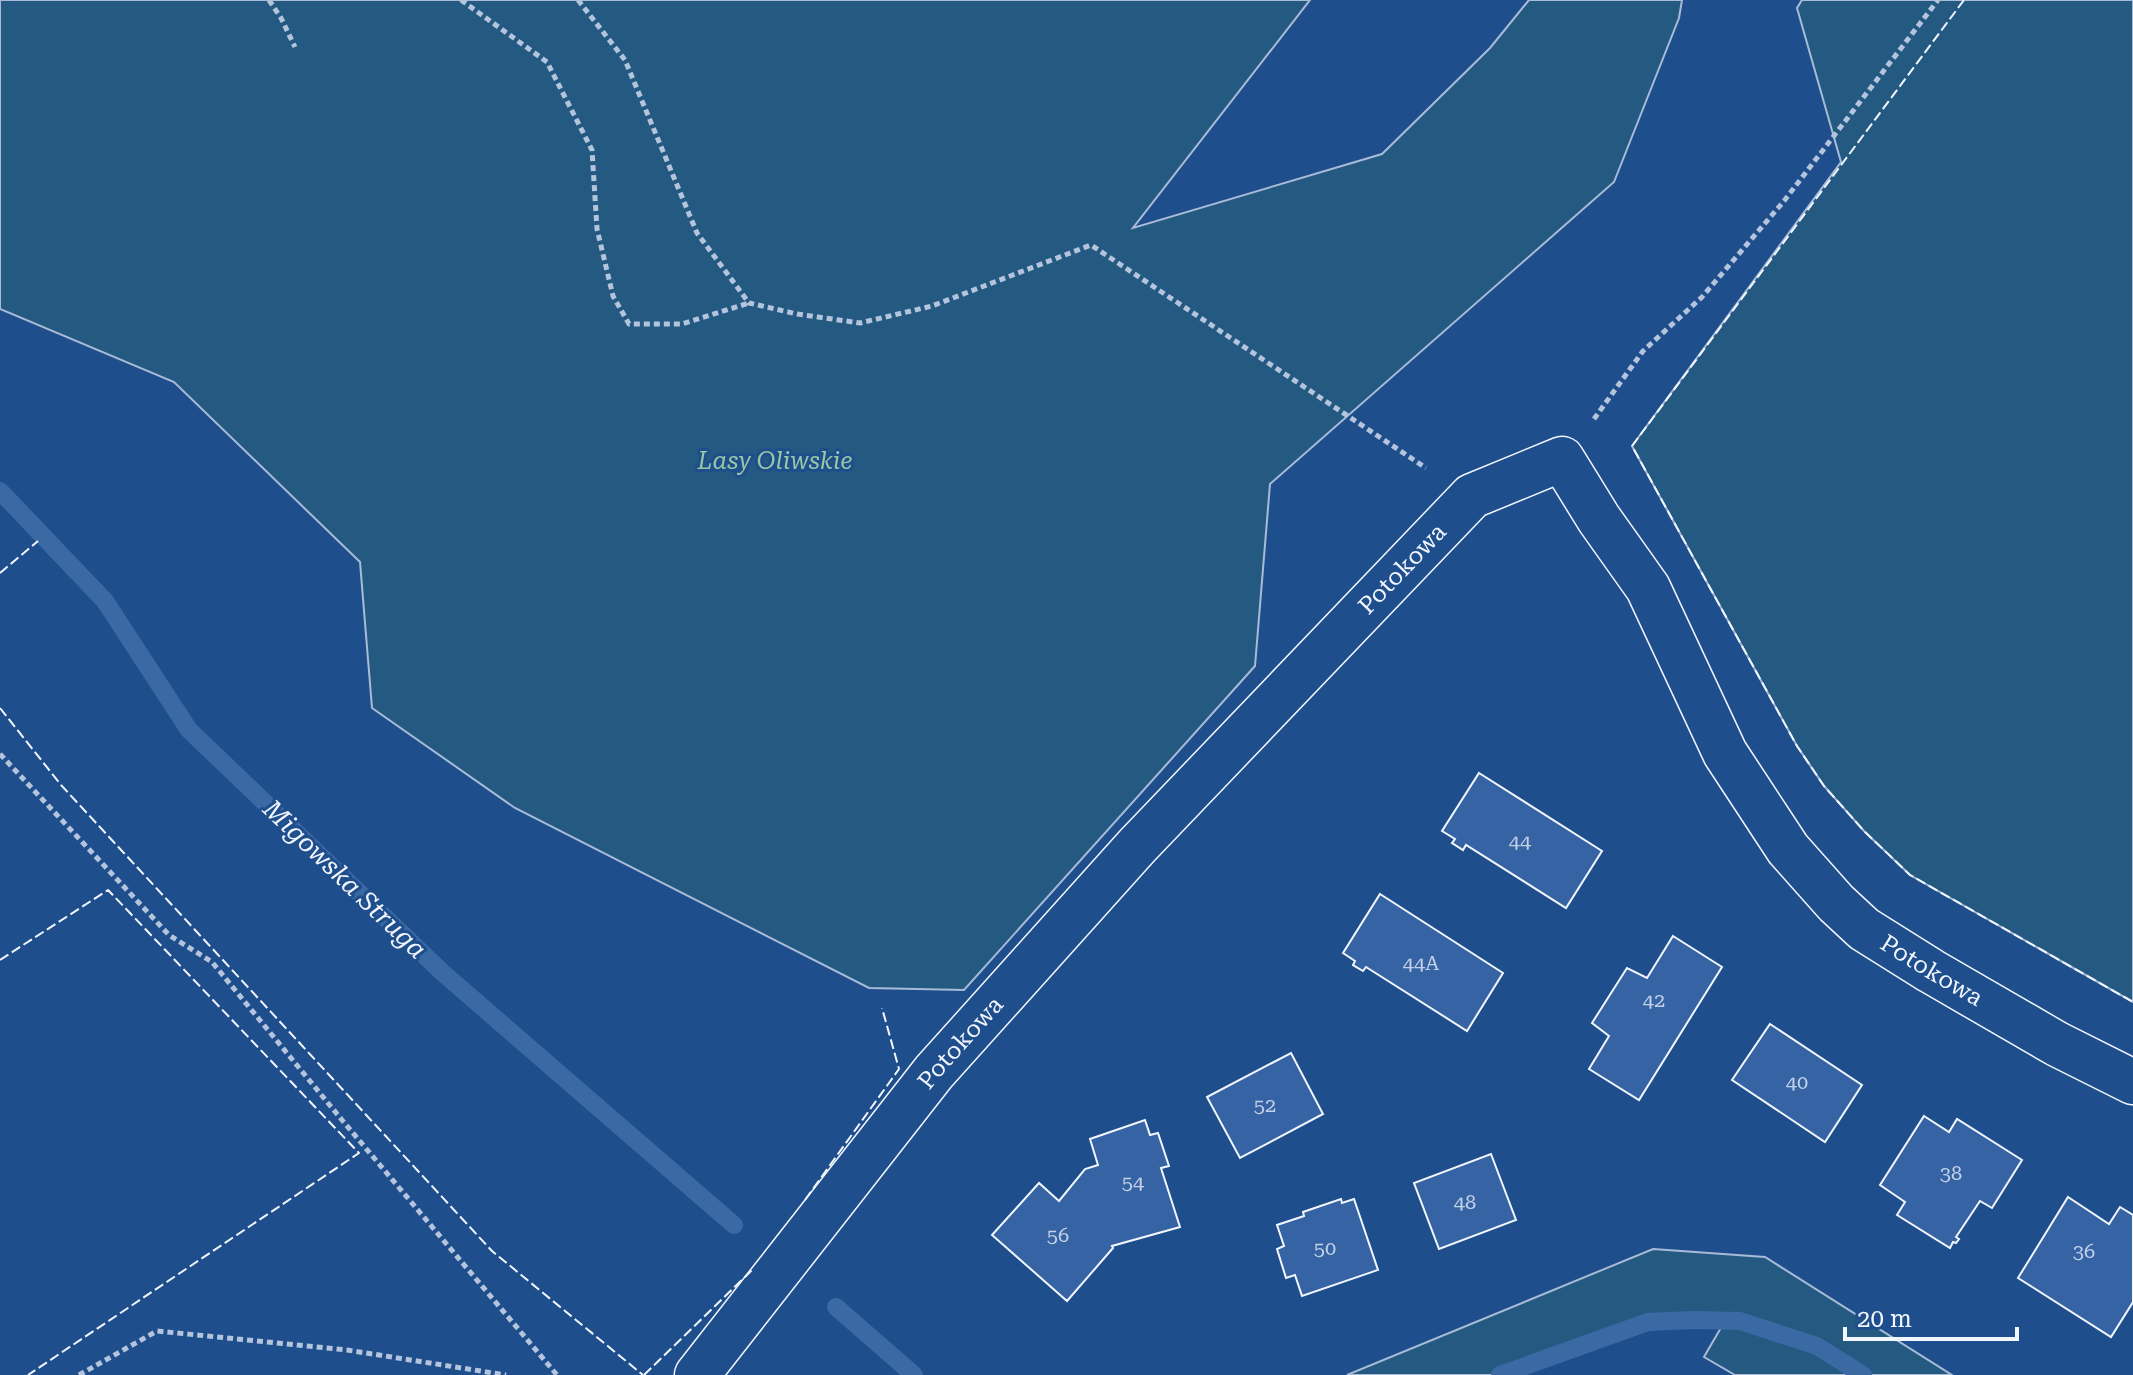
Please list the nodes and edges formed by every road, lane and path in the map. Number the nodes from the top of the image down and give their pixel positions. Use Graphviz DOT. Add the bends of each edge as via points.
graph roads {
  1 [pos="269,0"];
  2 [pos="461,0"];
  3 [pos="578,0"];
  4 [pos="1938,0"];
  5 [pos="295,47"];
  6 [pos="749,303"];
  7 [pos="1562,459"];
  8 [pos="1472,496"];
  9 [pos="0,754"];
  10 [pos="2133,1082"];
  11 [pos="79,1375"];
  12 [pos="506,1375"];
  13 [pos="557,1375"];
  14 [pos="697,1375"];
  1 -- 5 [label="path"];
  2 -- 6 [label="path" via="547,62 592,150 597,229 613,296 629,324 682,324"];
  3 -- 6 [label="path" via="625,60 697,233"];
  4 -- 7 [label="path" via="1784,201 1702,297 1643,351"];
  6 -- 8 [label="path" via="860,323 932,306 1091,245"];
  7 -- 8 [label="street, Potokowa"];
  7 -- 10 [label="street, Potokowa" via="1648,588 1725,753 1788,849 1836,903 1864,929 1931,971"];
  8 -- 14 [label="street, Potokowa" via="1127,856 955,1049"];
  9 -- 13 [label="path" via="169,935 212,962"];
  11 -- 12 [label="path" via="157,1331 347,1350"];
}
